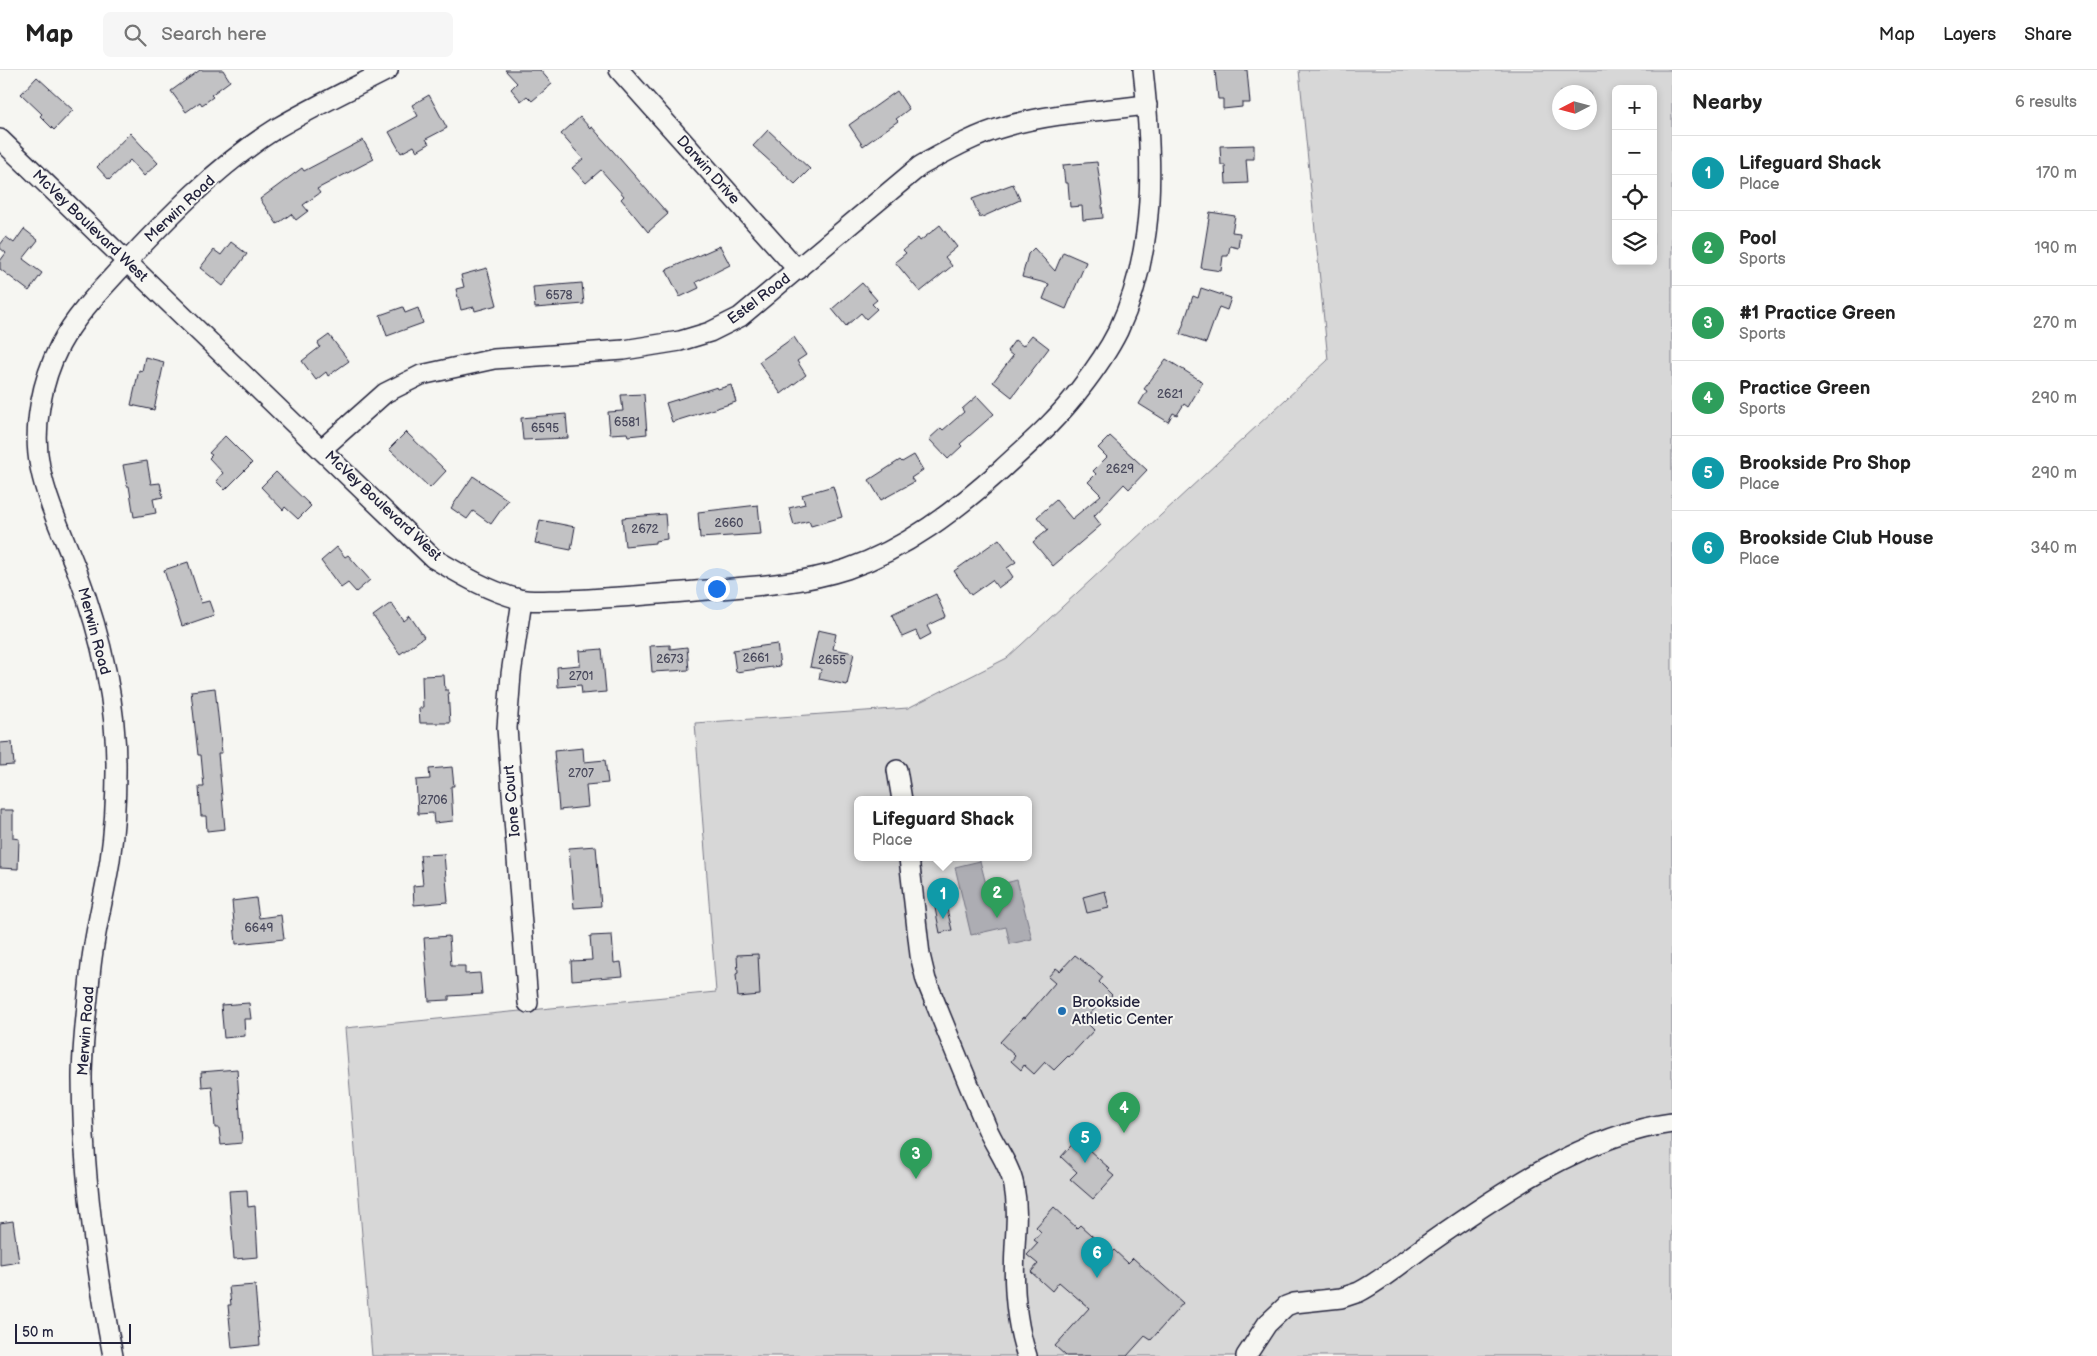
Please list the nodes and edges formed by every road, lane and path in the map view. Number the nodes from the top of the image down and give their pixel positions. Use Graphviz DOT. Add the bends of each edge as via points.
graph roads {
  1 [pos="388,70"];
  2 [pos="619,70"];
  3 [pos="1144,70"];
  4 [pos="1147,105"];
  5 [pos="0,139"];
  6 [pos="127,261"];
  7 [pos="798,270"];
  8 [pos="322,449"];
  9 [pos="522,600"];
  10 [pos="897,770"];
  11 [pos="901,796"];
  12 [pos="908,861"];
  13 [pos="528,1003"];
  14 [pos="1672,1123"];
  15 [pos="113,1356"];
  16 [pos="1027,1356"];
  17 [pos="1246,1356"];
  1 -- 6 [label="street, Merwin Road" via="278,128 233,159"];
  2 -- 7 [label="street, Darwin Drive"];
  3 -- 4 [label="street, McVey Boulevard West"];
  4 -- 7 [label="street, Estel Road" via="1046,117 1006,126 951,148 920,166"];
  4 -- 9 [label="street, McVey Boulevard West" via="1151,182 1147,230 1139,270 1117,332 1080,391 1046,428 951,512 885,553 846,569 810,578 595,599"];
  5 -- 6 [label="street, McVey Boulevard West"];
  6 -- 8 [label="street, McVey Boulevard West"];
  6 -- 15 [label="street, Merwin Road" via="78,316 59,347 47,380 38,439 40,466 98,637 113,705 116,771 111,857 94,942 82,1075 87,1193"];
  7 -- 8 [label="street, Estel Road" via="740,317 680,342 624,350 494,359 421,375 385,393"];
  8 -- 9 [label="street, McVey Boulevard West" via="433,558 497,592"];
  9 -- 13 [label="street, Ione Court" via="507,728"];
  10 -- 11 [label="street"];
  12 -- 16 [label="street" via="922,966 979,1108 1014,1183 1017,1212 1015,1294"];
  14 -- 17 [label="street" via="1601,1142 1554,1164 1466,1218 1360,1292 1286,1306 1267,1324"];
}
